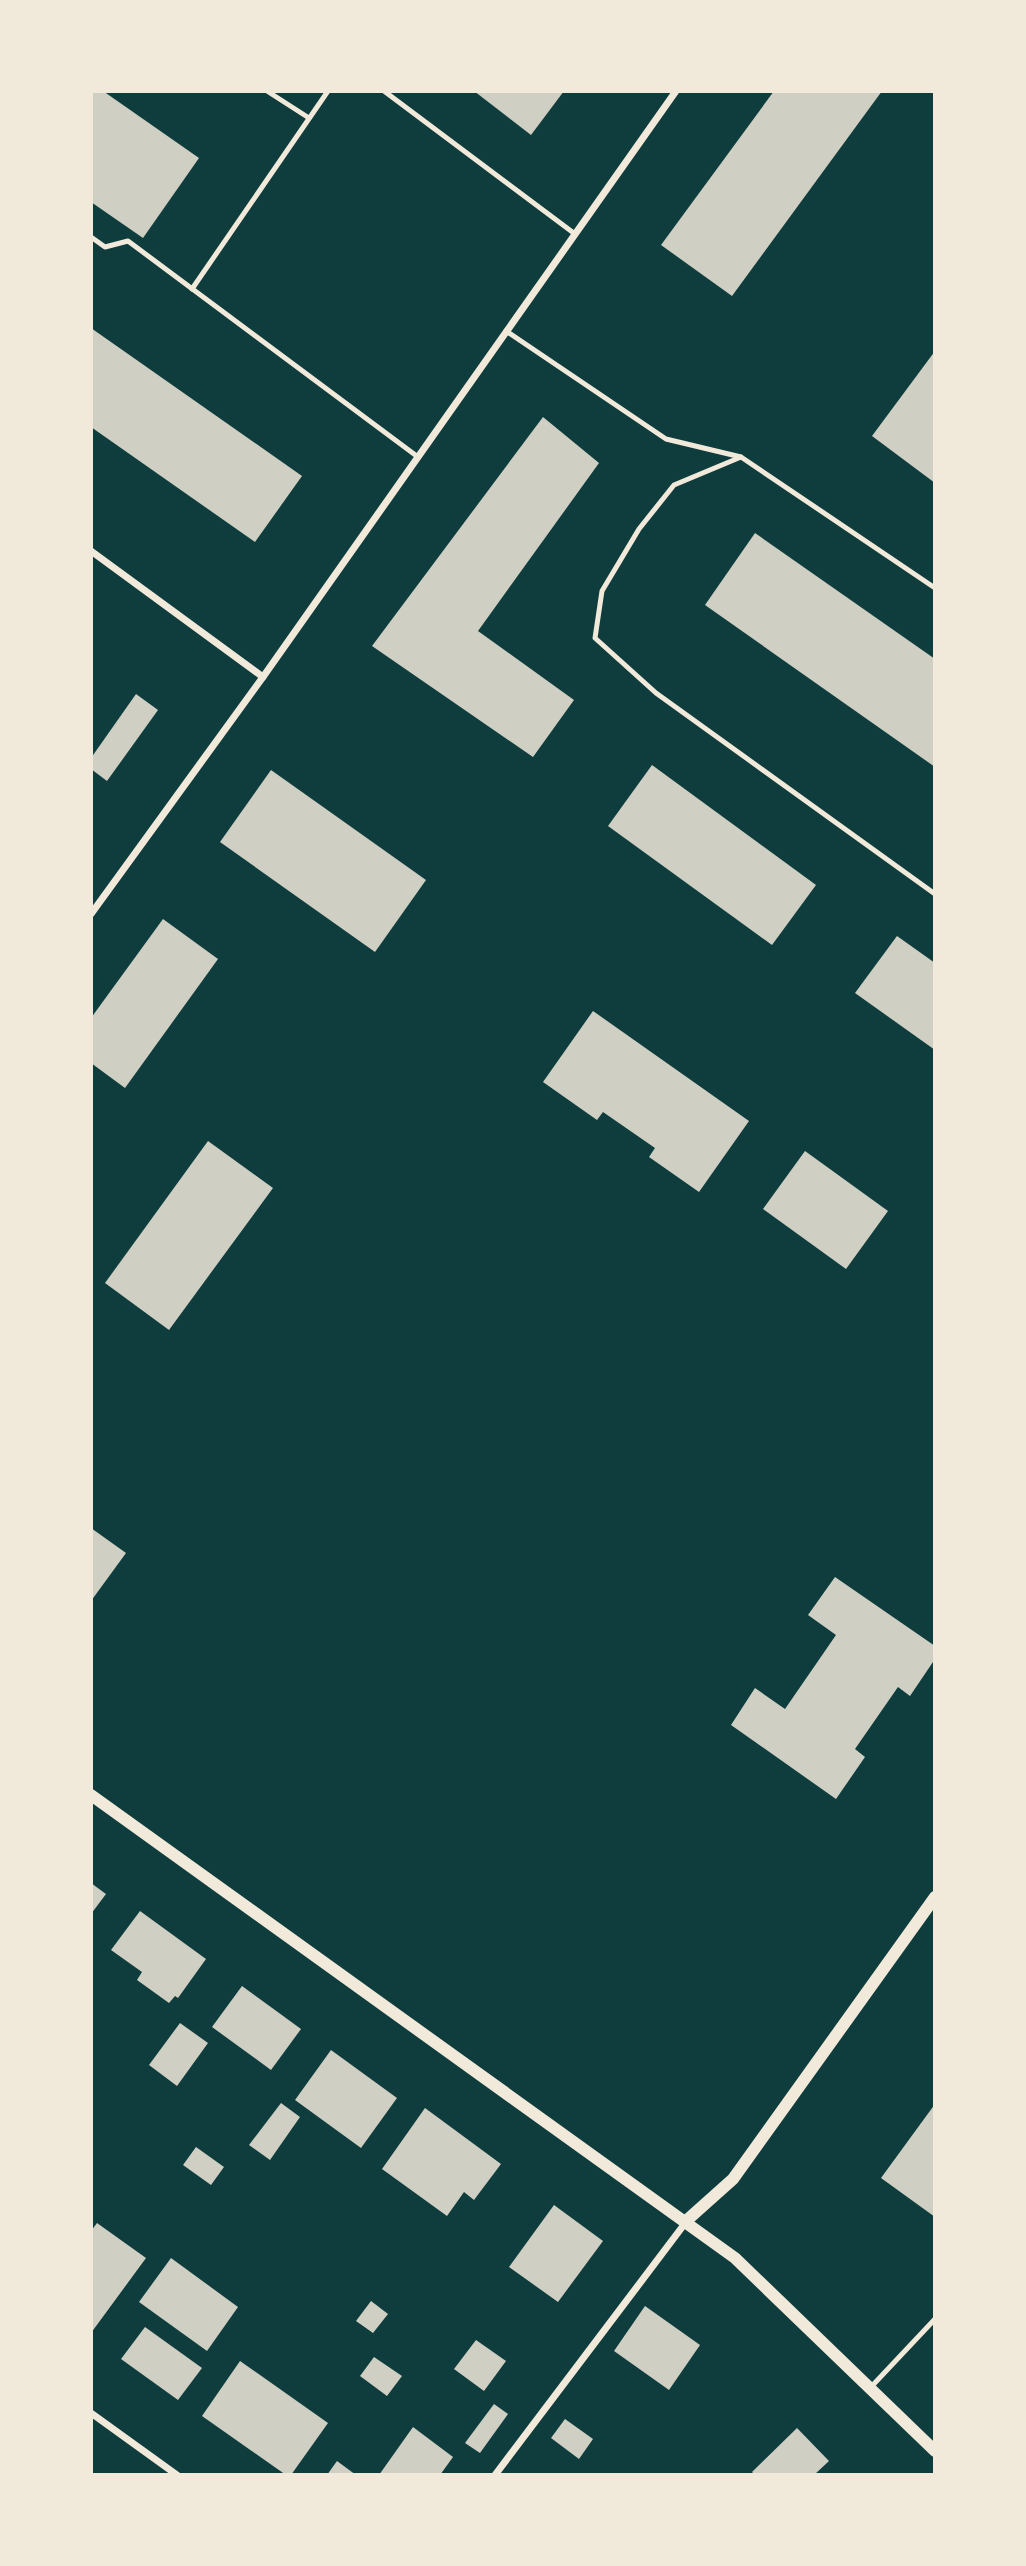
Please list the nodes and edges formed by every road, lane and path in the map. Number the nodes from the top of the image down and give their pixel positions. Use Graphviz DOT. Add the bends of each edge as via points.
graph roads {
  1 [pos="267,91"];
  2 [pos="328,91"];
  3 [pos="384,91"];
  4 [pos="676,91"];
  5 [pos="309,118"];
  6 [pos="575,234"];
  7 [pos="91,237"];
  8 [pos="192,289"];
  9 [pos="506,331"];
  10 [pos="418,457"];
  11 [pos="741,457"];
  12 [pos="91,551"];
  13 [pos="935,588"];
  14 [pos="263,677"];
  15 [pos="935,894"];
  16 [pos="91,915"];
  17 [pos="91,1795"];
  18 [pos="935,1896"];
  19 [pos="686,2221"];
  20 [pos="935,2319"];
  21 [pos="870,2387"];
  22 [pos="91,2413"];
  23 [pos="935,2451"];
  24 [pos="177,2475"];
  25 [pos="495,2475"];
  1 -- 5 [label="lane"];
  2 -- 5 [label="lane"];
  3 -- 6 [label="lane"];
  4 -- 6 [label="street"];
  5 -- 8 [label="lane"];
  6 -- 9 [label="street"];
  7 -- 8 [label="lane" via="105,247 128,241"];
  8 -- 10 [label="lane"];
  9 -- 10 [label="street"];
  9 -- 11 [label="lane" via="666,439"];
  10 -- 14 [label="street"];
  11 -- 13 [label="lane"];
  11 -- 15 [label="lane" via="674,485 639,529 602,592 595,638 656,693"];
  12 -- 14 [label="street"];
  14 -- 16 [label="street"];
  17 -- 19 [label="street"];
  18 -- 19 [label="street" via="733,2179"];
  19 -- 21 [label="street" via="735,2258"];
  19 -- 25 [label="street"];
  20 -- 21 [label="lane"];
  21 -- 23 [label="street"];
  22 -- 24 [label="street"];
}
